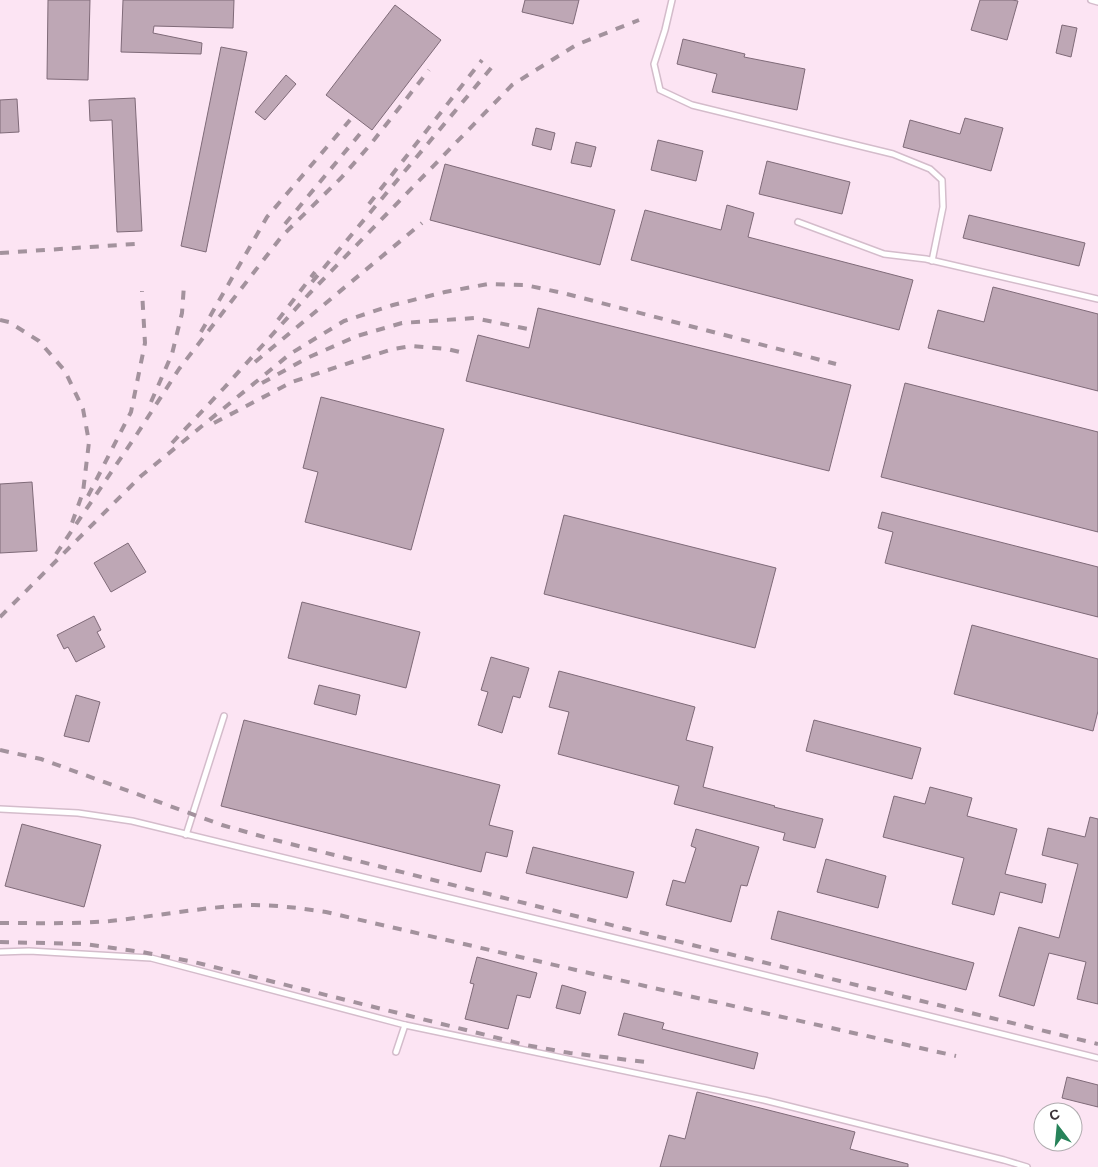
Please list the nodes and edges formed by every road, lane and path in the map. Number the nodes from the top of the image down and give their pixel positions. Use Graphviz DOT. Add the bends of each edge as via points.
graph roads {
  1 [pos="672,0"];
  2 [pos="1091,0"];
  3 [pos="1098,2"];
  4 [pos="798,222"];
  5 [pos="932,261"];
  6 [pos="1098,299"];
  7 [pos="224,716"];
  8 [pos="0,809"];
  9 [pos="186,835"];
  10 [pos="0,952"];
  11 [pos="404,1025"];
  12 [pos="396,1052"];
  13 [pos="1098,1058"];
  14 [pos="1027,1167"];
  1 -- 5 [label="lane" via="654,64 660,90 692,104 893,154 930,169 942,180 942,207"];
  2 -- 3 [label="lane"];
  4 -- 5 [label="lane" via="884,254"];
  5 -- 6 [label="lane"];
  7 -- 9 [label="lane"];
  8 -- 9 [label="lane" via="132,821"];
  9 -- 13 [label="lane"];
  10 -- 11 [label="lane" via="151,958"];
  11 -- 12 [label="lane"];
  11 -- 14 [label="lane" via="764,1100"];
}
